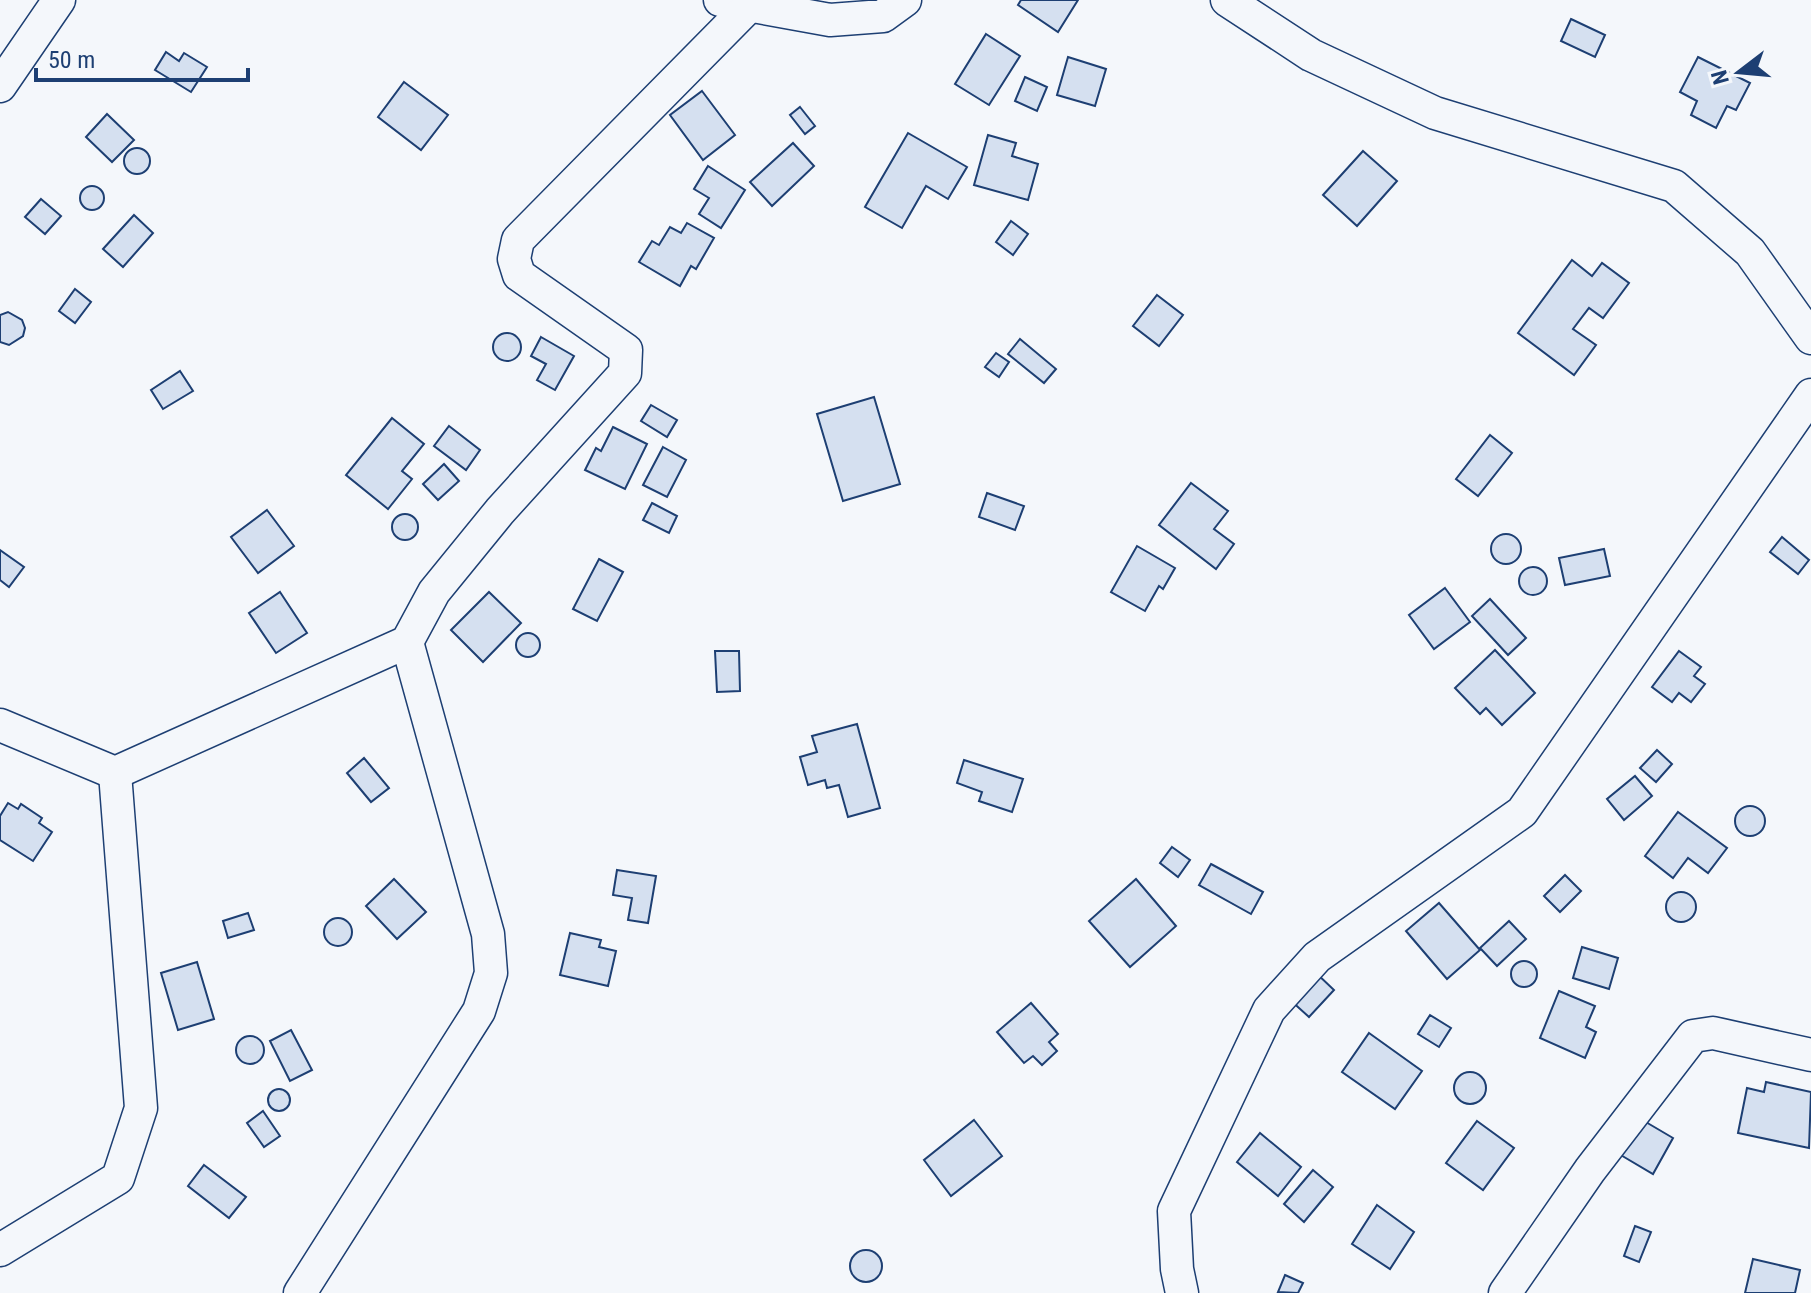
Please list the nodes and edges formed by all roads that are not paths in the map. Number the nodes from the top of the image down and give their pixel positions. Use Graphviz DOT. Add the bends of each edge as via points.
graph roads {
  1 [pos="59,0"];
  2 [pos="720,0"];
  3 [pos="905,0"];
  4 [pos="1227,0"];
  5 [pos="752,3"];
  6 [pos="0,86"];
  7 [pos="1811,338"];
  8 [pos="1811,395"];
  9 [pos="407,642"];
  10 [pos="0,725"];
  11 [pos="115,773"];
  12 [pos="1811,1055"];
  13 [pos="0,1250"];
  14 [pos="300,1293"];
  15 [pos="1182,1293"];
  16 [pos="1505,1293"];
  1 -- 6 [label="street"];
  2 -- 5 [label="street"];
  3 -- 5 [label="street" via="883,16 830,20"];
  4 -- 7 [label="street" via="1311,55 1435,113 1674,186 1750,252"];
  5 -- 9 [label="street" via="518,240 514,259 519,275 626,350 625,373 444,580"];
  8 -- 15 [label="street" via="1522,812 1317,957 1269,1010 1174,1211"];
  9 -- 11 [label="street"];
  9 -- 14 [label="street" via="488,934 491,973 479,1011"];
  10 -- 11 [label="street"];
  11 -- 13 [label="street" via="141,1108 118,1178"];
  12 -- 16 [label="street" via="1713,1033 1693,1036 1590,1170"];
}
